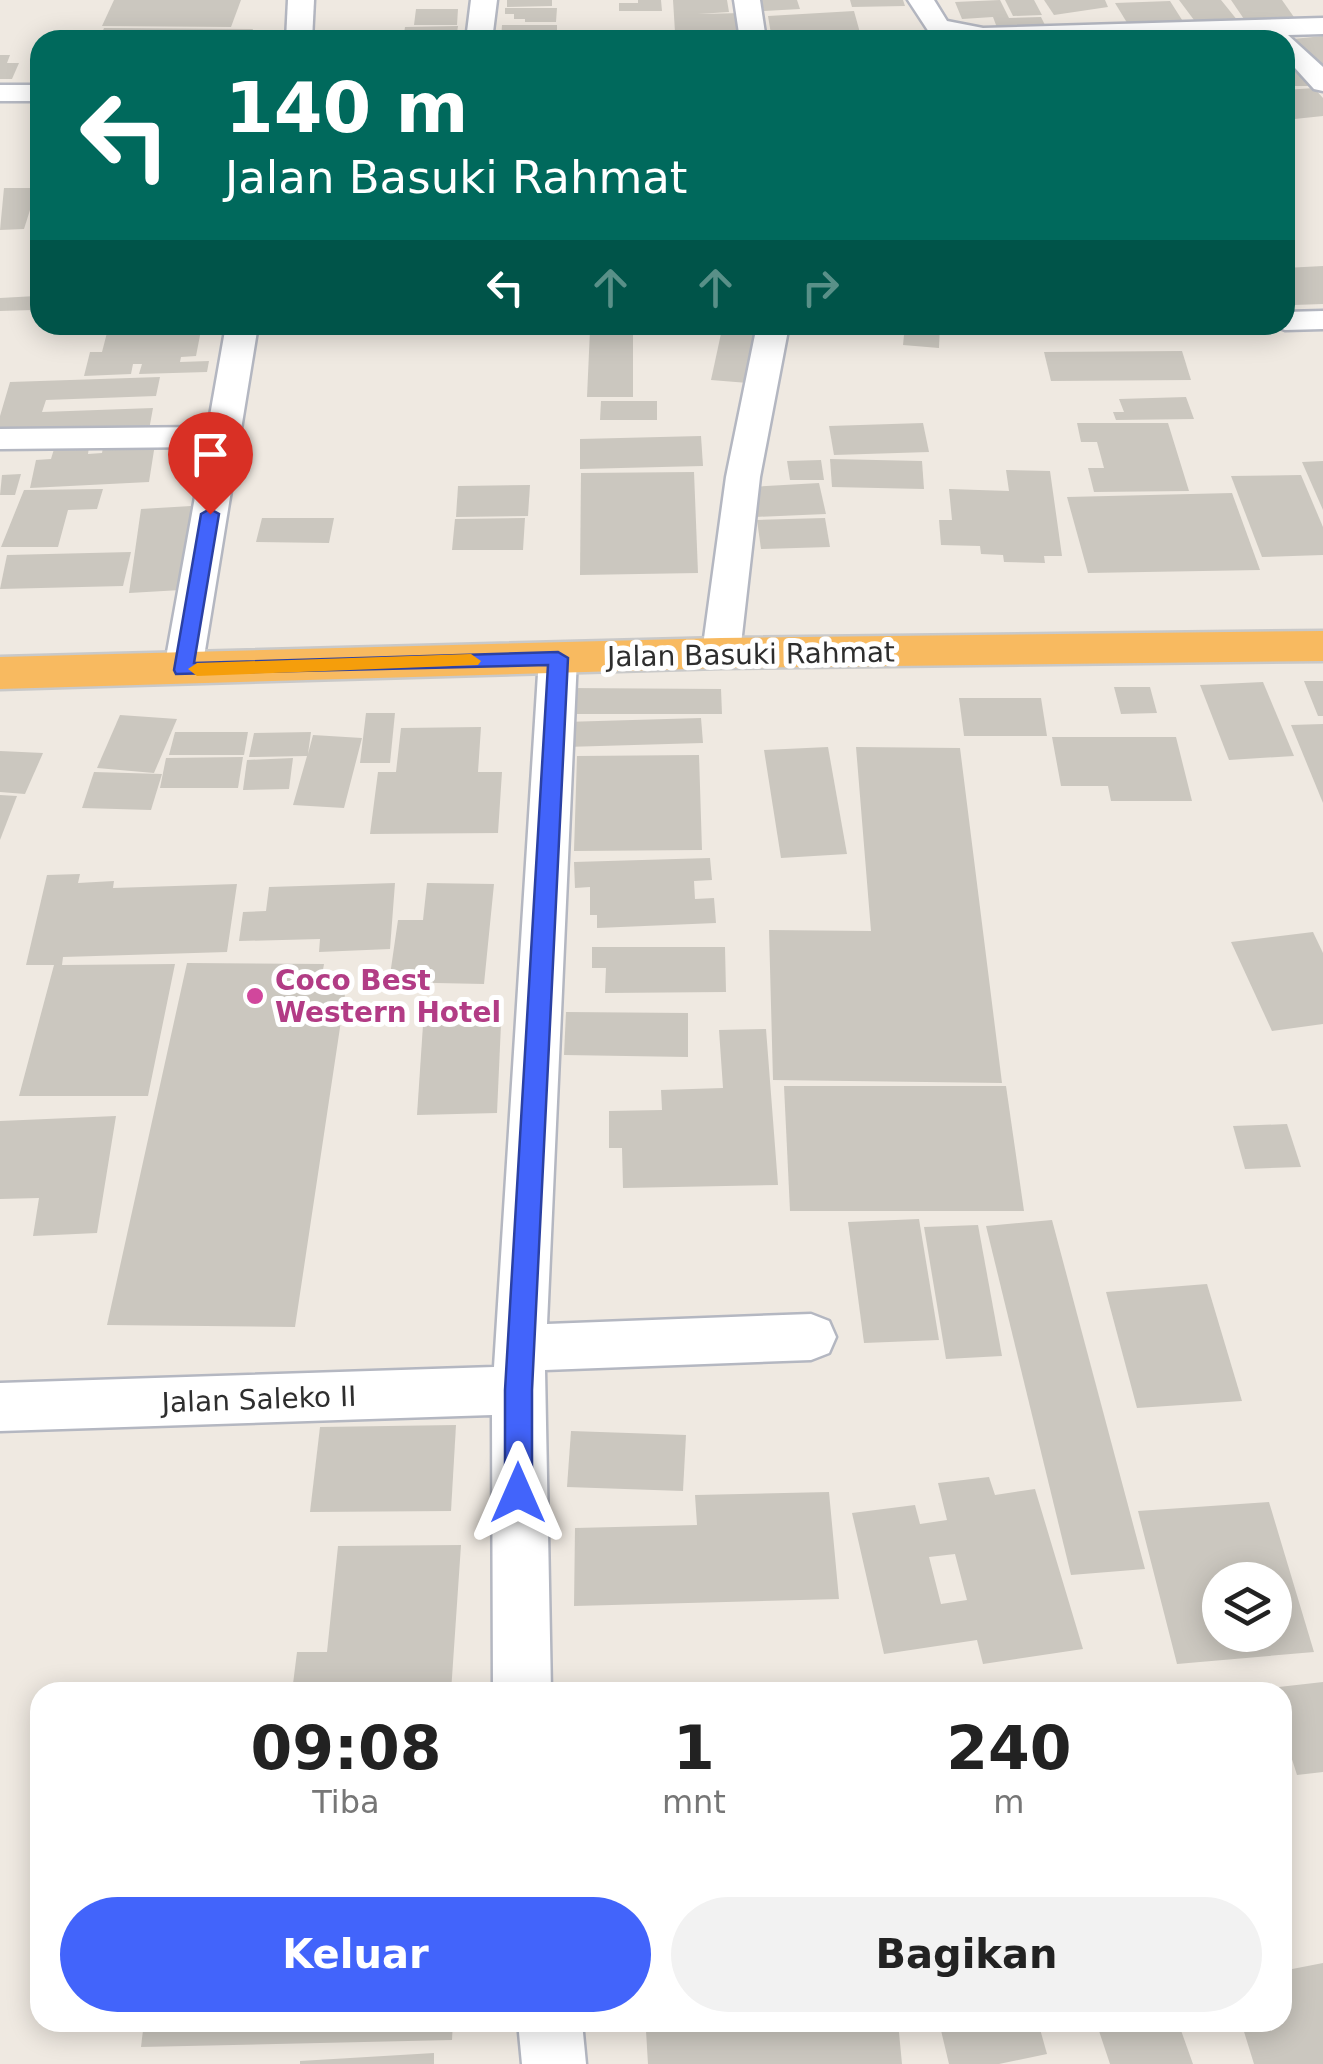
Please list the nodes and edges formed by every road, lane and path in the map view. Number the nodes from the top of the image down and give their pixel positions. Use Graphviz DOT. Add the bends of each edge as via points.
graph roads {
  1 [pos="301,0"];
  2 [pos="484,0"];
  3 [pos="747,0"];
  4 [pos="921,0"];
  5 [pos="1323,26"];
  6 [pos="300,30"];
  7 [pos="480,30"];
  8 [pos="752,30"];
  9 [pos="953,30"];
  10 [pos="1295,33"];
  11 [pos="1295,53"];
  12 [pos="1323,82"];
  13 [pos="30,92"];
  14 [pos="0,93"];
  15 [pos="1323,320"];
  16 [pos="1295,321"];
  17 [pos="240,335"];
  18 [pos="771,335"];
  19 [pos="224,436"];
  20 [pos="0,439"];
  21 [pos="1323,646"];
  22 [pos="720,653"];
  23 [pos="558,658"];
  24 [pos="183,670"];
  25 [pos="0,673"];
  26 [pos="811,1338"];
  27 [pos="520,1369"];
  28 [pos="0,1407"];
  29 [pos="522,1682"];
  30 [pos="551,2032"];
  31 [pos="554,2064"];
  1 -- 6 [label="street"];
  2 -- 7 [label="street"];
  3 -- 8 [label="street"];
  4 -- 9 [label="street" via="938,27"];
  5 -- 10 [label="street"];
  11 -- 12 [label="street"];
  13 -- 14 [label="street"];
  15 -- 16 [label="street"];
  17 -- 19 [label="street"];
  18 -- 22 [label="street" via="743,477"];
  19 -- 20 [label="street"];
  19 -- 24 [label="street"];
  21 -- 22 [label="highway, Jalan Basuki Rahmat"];
  22 -- 23 [label="highway, Jalan Basuki Rahmat"];
  23 -- 24 [label="highway, Jalan Basuki Rahmat"];
  23 -- 27 [label="street"];
  24 -- 25 [label="highway, Jalan Basuki Rahmat"];
  26 -- 27 [label="street, Jalan Saleko II"];
  27 -- 28 [label="street, Jalan Saleko II"];
  27 -- 29 [label="street"];
  30 -- 31 [label="street"];
}
